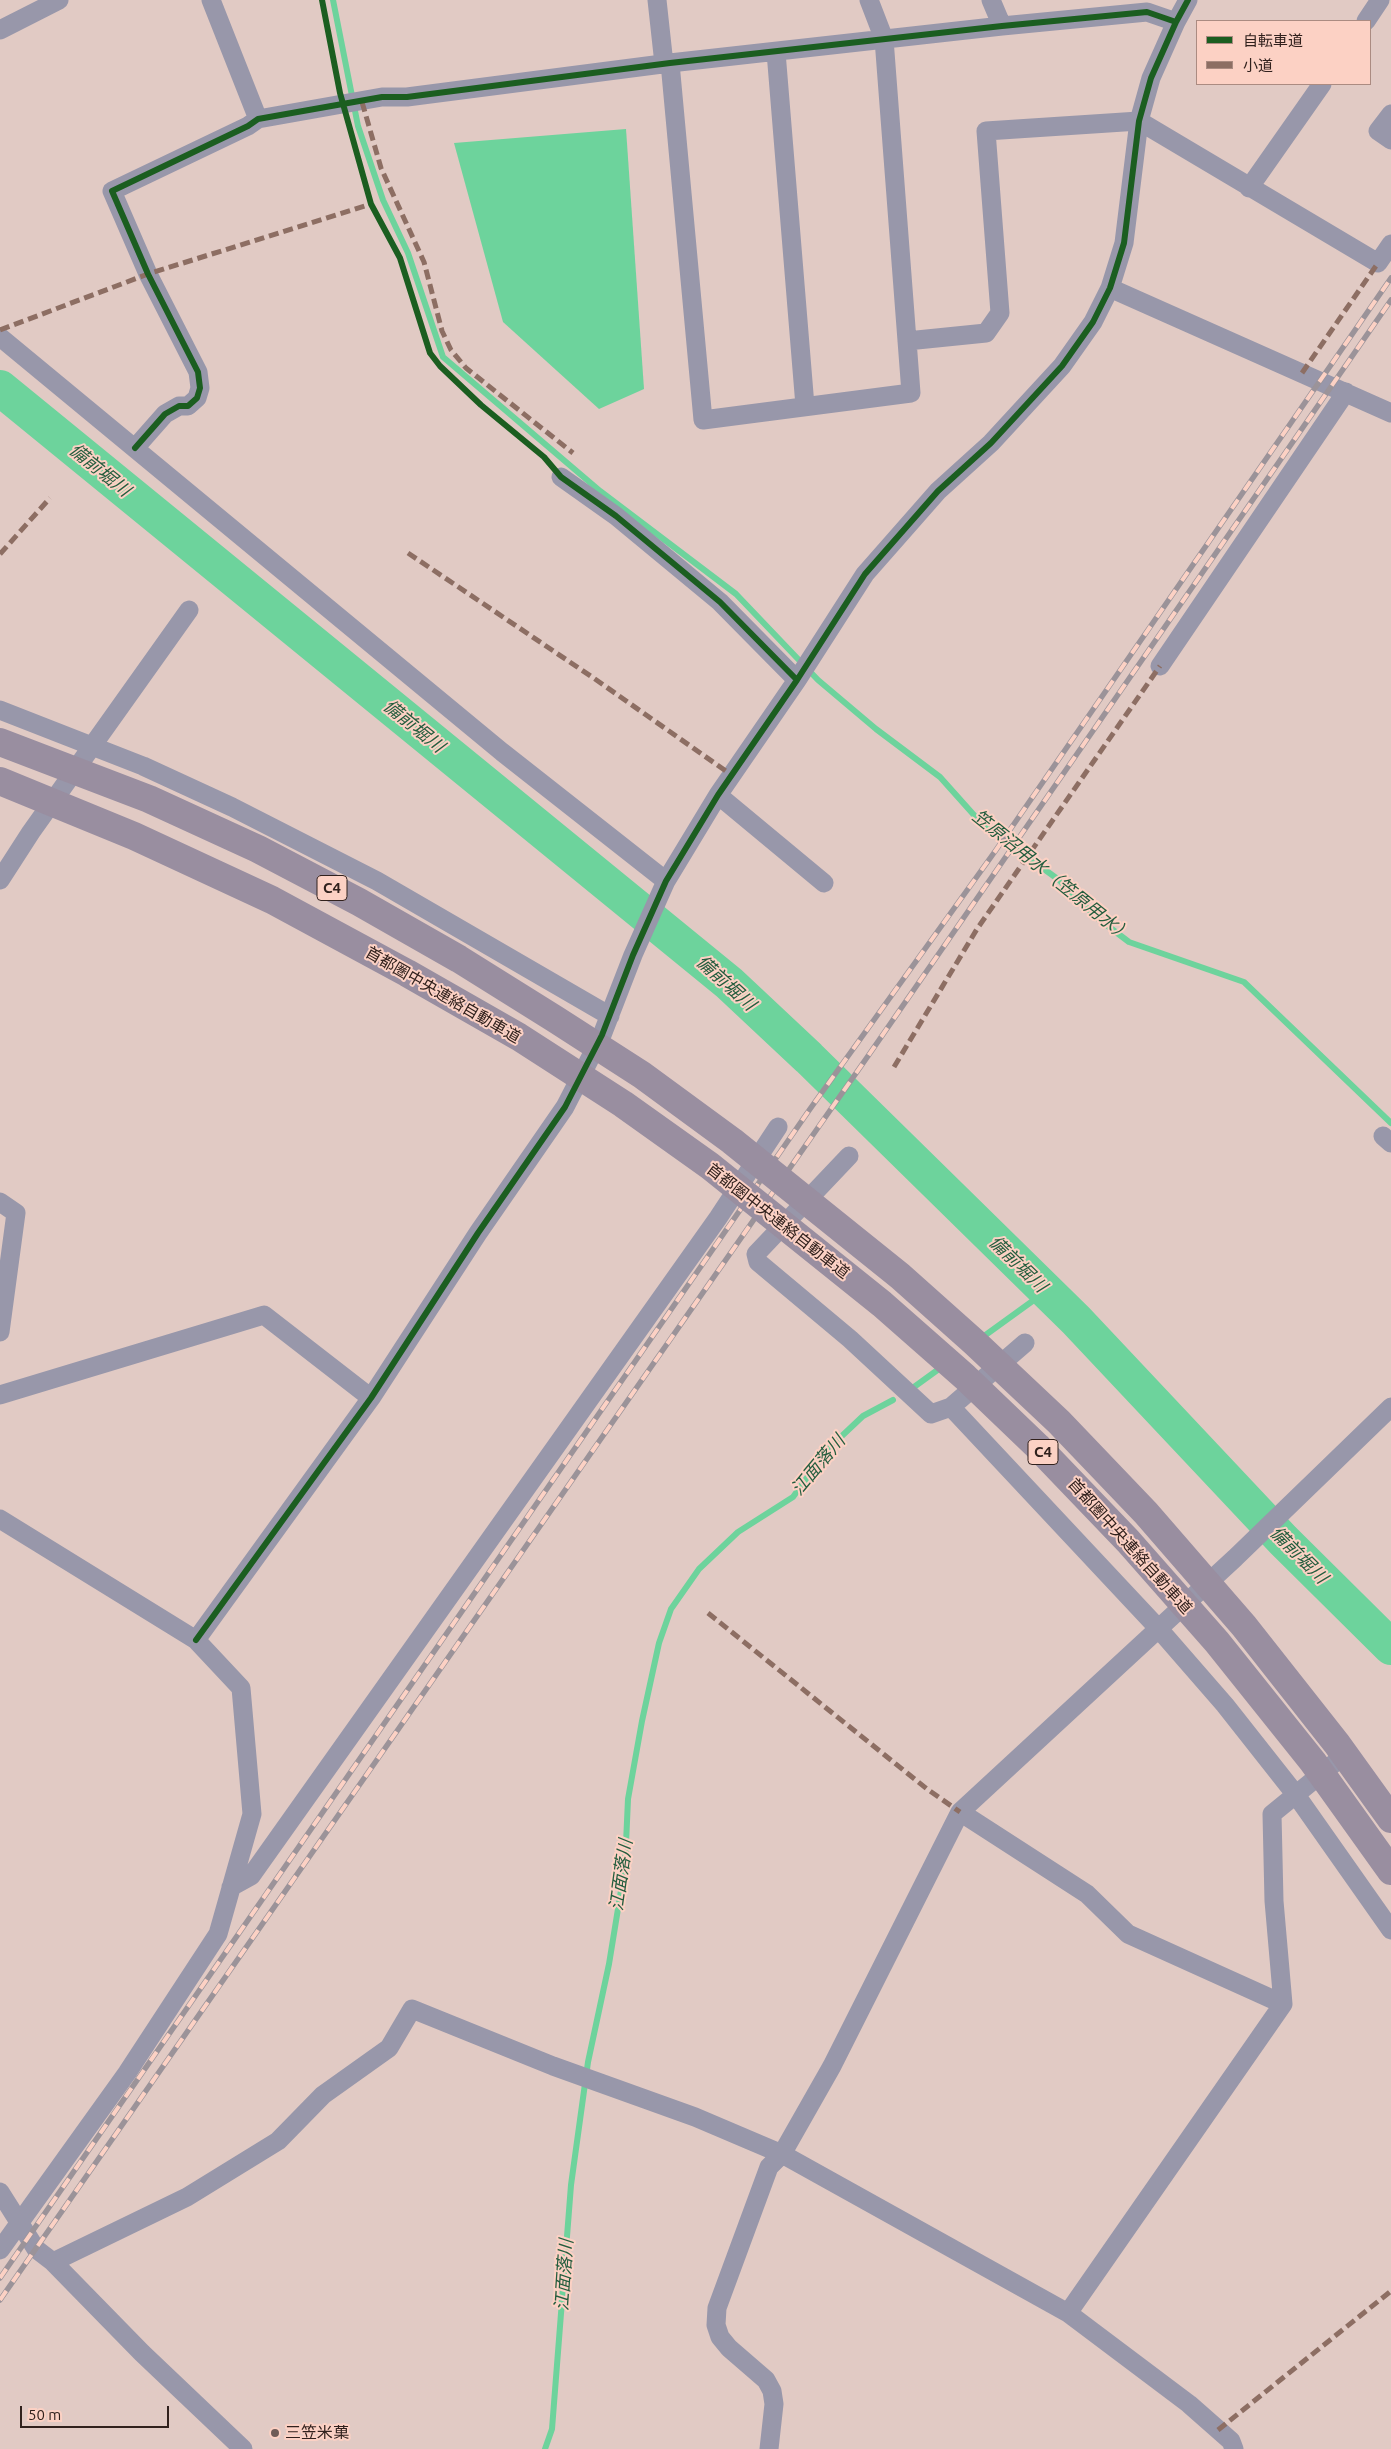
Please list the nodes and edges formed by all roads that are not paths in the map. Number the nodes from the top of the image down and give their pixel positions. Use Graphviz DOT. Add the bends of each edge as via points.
graph roads {
  1 [pos="59,0"];
  2 [pos="211,0"];
  3 [pos="657,0"];
  4 [pos="870,0"];
  5 [pos="991,0"];
  6 [pos="1188,0"];
  7 [pos="1380,0"];
  8 [pos="1367,20"];
  9 [pos="1176,22"];
  10 [pos="1002,26"];
  11 [pos="0,30"];
  12 [pos="884,39"];
  13 [pos="776,52"];
  14 [pos="667,63"];
  15 [pos="1321,85"];
  16 [pos="1391,114"];
  17 [pos="258,119"];
  18 [pos="1139,121"];
  19 [pos="1391,140"];
  20 [pos="1249,188"];
  21 [pos="1391,244"];
  22 [pos="1110,288"];
  23 [pos="0,337"];
  24 [pos="907,341"];
  25 [pos="1346,392"];
  26 [pos="805,406"];
  27 [pos="1391,413"];
  28 [pos="135,448"];
  29 [pos="561,477"];
  30 [pos="189,610"];
  31 [pos="1160,666"];
  32 [pos="799,678"];
  33 [pos="0,710"];
  34 [pos="0,742"];
  35 [pos="94,746"];
  36 [pos="0,781"];
  37 [pos="718,795"];
  38 [pos="0,880"];
  39 [pos="665,883"];
  40 [pos="824,883"];
  41 [pos="610,1016"];
  42 [pos="778,1127"];
  43 [pos="848,1156"];
  44 [pos="0,1202"];
  45 [pos="0,1332"];
  46 [pos="1025,1343"];
  47 [pos="0,1395"];
  48 [pos="371,1398"];
  49 [pos="951,1407"];
  50 [pos="1391,1407"];
  51 [pos="0,1518"];
  52 [pos="1158,1628"];
  53 [pos="196,1640"];
  54 [pos="1337,1761"];
  55 [pos="1296,1795"];
  56 [pos="960,1812"];
  57 [pos="1391,1819"];
  58 [pos="1391,1872"];
  59 [pos="231,1887"];
  60 [pos="1391,1930"];
  61 [pos="1283,2004"];
  62 [pos="782,2154"];
  63 [pos="0,2192"];
  64 [pos="20,2222"];
  65 [pos="0,2250"];
  66 [pos="53,2262"];
  67 [pos="1068,2313"];
  68 [pos="243,2449"];
  69 [pos="769,2449"];
  70 [pos="1234,2449"];
  1 -- 11 [label="street"];
  2 -- 17 [label="street"];
  3 -- 14 [label="street"];
  4 -- 12 [label="street"];
  5 -- 10 [label="street"];
  6 -- 9 [label="street"];
  7 -- 8 [label="street"];
  9 -- 10 [label="street" via="1147,12"];
  9 -- 18 [label="street" via="1151,78"];
  10 -- 12 [label="street"];
  12 -- 13 [label="street"];
  12 -- 24 [label="street"];
  13 -- 14 [label="street"];
  13 -- 26 [label="street"];
  14 -- 17 [label="street" via="406,97 382,97"];
  14 -- 26 [label="street" via="702,420"];
  15 -- 20 [label="street"];
  16 -- 19 [label="street" via="1378,132"];
  17 -- 28 [label="street" via="112,191 148,274 198,372 200,388 197,398 188,406 179,406 164,414"];
  18 -- 20 [label="street"];
  18 -- 22 [label="street" via="1124,242"];
  18 -- 24 [label="street" via="986,131 1000,313 986,333"];
  20 -- 21 [label="street" via="1378,263"];
  22 -- 25 [label="street"];
  22 -- 32 [label="street" via="1093,322 1062,366 990,443 938,491 865,574"];
  23 -- 28 [label="street"];
  24 -- 26 [label="street" via="911,394"];
  25 -- 27 [label="street"];
  25 -- 31 [label="street"];
  28 -- 39 [label="street"];
  29 -- 32 [label="street" via="616,516 720,602"];
  30 -- 35 [label="street"];
  32 -- 37 [label="street"];
  33 -- 35 [label="street"];
  34 -- 57 [label="highway, 首都圏中央連絡自動車道 / C4, bridge" via="149,800 258,849 359,902 556,1019 732,1141 900,1276 1066,1429 1146,1513 1244,1626"];
  35 -- 38 [label="street"];
  35 -- 41 [label="street" via="232,807 377,881"];
  36 -- 58 [label="highway, 首都圏中央連絡自動車道 / C4, bridge" via="134,836 272,900 519,1037 624,1104 710,1166 882,1304 1037,1446 1128,1541 1217,1642 1313,1762"];
  37 -- 39 [label="street"];
  37 -- 40 [label="street"];
  39 -- 41 [label="street"];
  41 -- 48 [label="street" via="565,1107"];
  42 -- 59 [label="street" via="718,1218 251,1876"];
  43 -- 49 [label="street" via="756,1254 758,1262 850,1339 931,1414"];
  44 -- 45 [label="street" via="16,1213"];
  46 -- 49 [label="street"];
  47 -- 48 [label="street" via="264,1315"];
  48 -- 53 [label="street"];
  49 -- 52 [label="street"];
  50 -- 52 [label="street"];
  51 -- 53 [label="street"];
  52 -- 55 [label="street" via="1225,1705"];
  52 -- 56 [label="street"];
  53 -- 59 [label="street" via="241,1688 252,1814"];
  54 -- 55 [label="street"];
  55 -- 60 [label="street"];
  55 -- 61 [label="street" via="1272,1814 1274,1901"];
  56 -- 61 [label="street" via="1087,1894 1128,1934"];
  56 -- 62 [label="street" via="832,2066"];
  59 -- 64 [label="street" via="218,1934 127,2073"];
  61 -- 67 [label="street"];
  62 -- 66 [label="street" via="695,2117 554,2066 412,2009 389,2048 323,2095 278,2141 187,2198"];
  62 -- 67 [label="street"];
  62 -- 69 [label="street" via="769,2167 717,2308 716,2325 729,2348 766,2380 772,2391 774,2404"];
  63 -- 64 [label="street"];
  64 -- 65 [label="street"];
  64 -- 66 [label="street" via="36,2249"];
  66 -- 68 [label="street"];
  67 -- 70 [label="street" via="1189,2404 1231,2441"];
}
